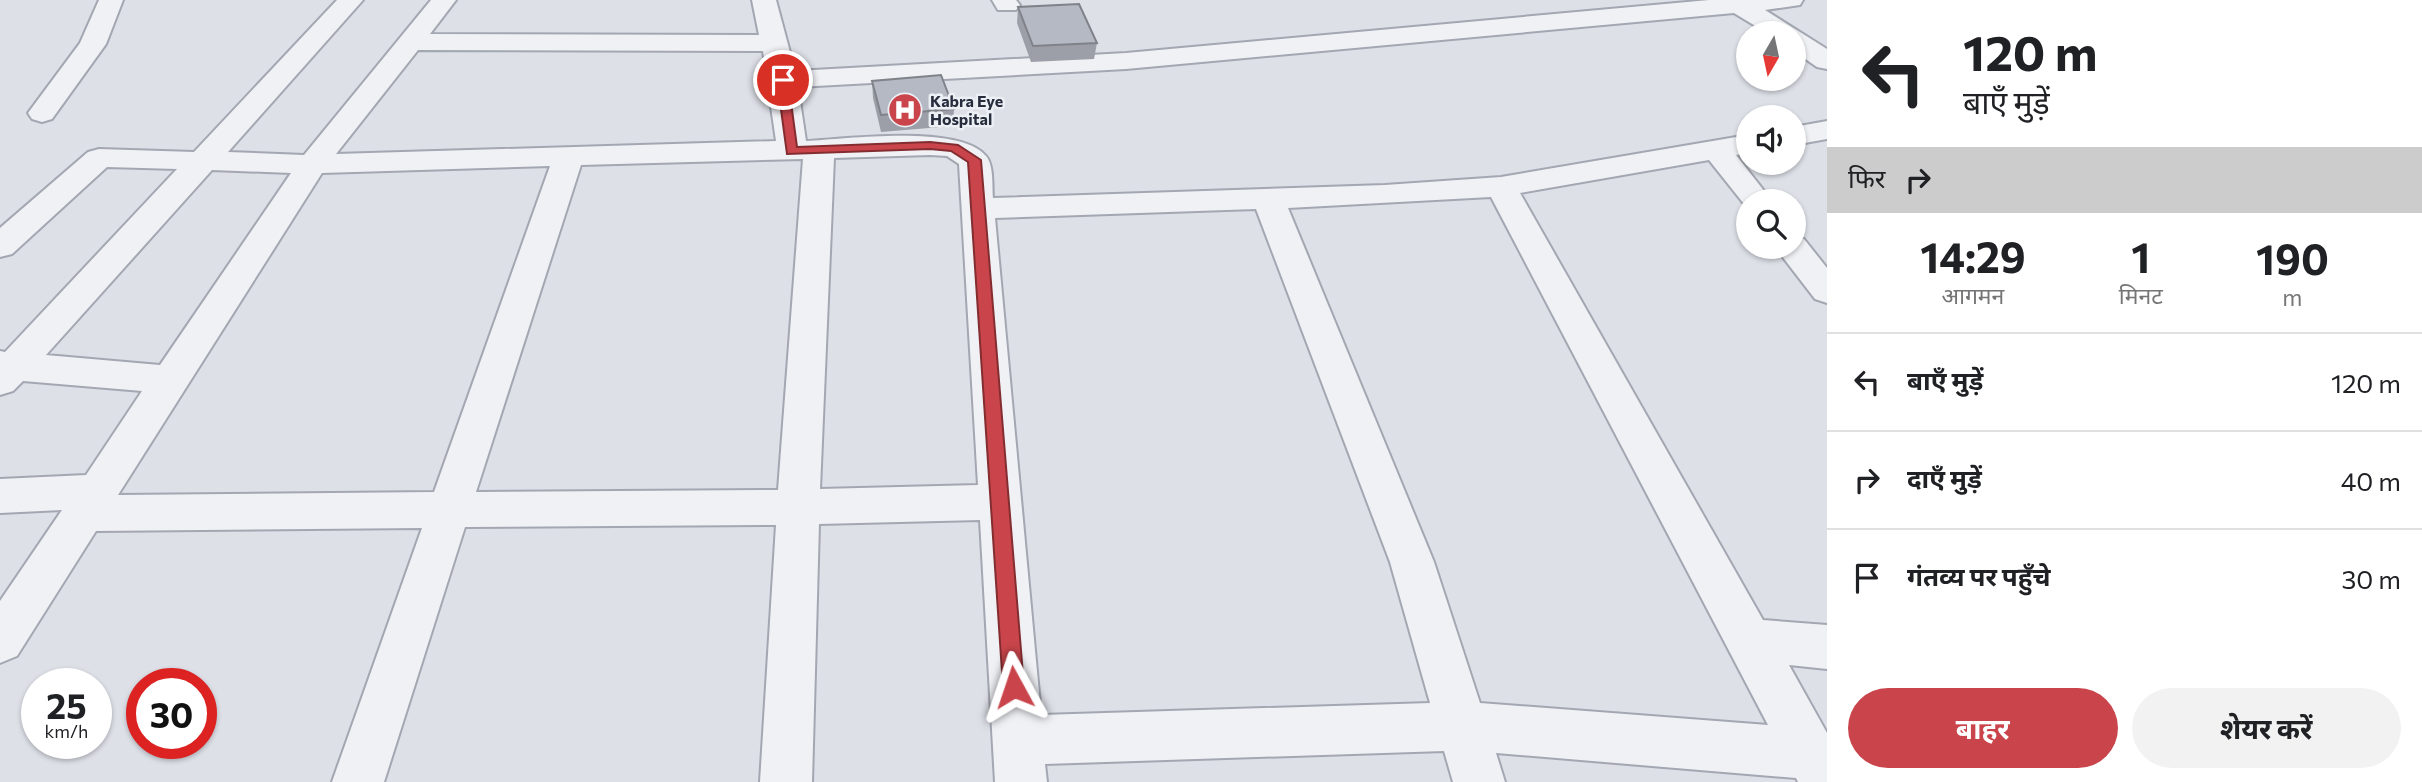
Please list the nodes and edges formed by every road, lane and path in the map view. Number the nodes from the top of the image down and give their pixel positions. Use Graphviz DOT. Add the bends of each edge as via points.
graph roads {
  1 [pos="111,0"];
  2 [pos="351,0"];
  3 [pos="444,0"];
  4 [pos="764,0"];
  5 [pos="1791,0"];
  6 [pos="1736,3"];
  7 [pos="1765,21"];
  8 [pos="410,42"];
  9 [pos="774,43"];
  10 [pos="1806,48"];
  11 [pos="1827,61"];
  12 [pos="783,80"];
  13 [pos="42,113"];
  14 [pos="1827,130"];
  15 [pos="1806,134"];
  16 [pos="1736,146"];
  17 [pos="1716,149"];
  18 [pos="805,151"];
  19 [pos="1736,151"];
  20 [pos="1806,156"];
  21 [pos="568,157"];
  22 [pos="1827,158"];
  23 [pos="198,163"];
  24 [pos="312,164"];
  25 [pos="1501,187"];
  26 [pos="1747,189"];
  27 [pos="1268,199"];
  28 [pos="976,209"];
  29 [pos="0,246"];
  30 [pos="1802,259"];
  31 [pos="1827,291"];
  32 [pos="4,371"];
  33 [pos="171,380"];
  34 [pos="0,496"];
  35 [pos="91,502"];
  36 [pos="999,502"];
  37 [pos="798,507"];
  38 [pos="451,510"];
  39 [pos="1748,640"];
  40 [pos="0,641"];
  41 [pos="1827,647"];
  42 [pos="1461,726"];
  43 [pos="1019,761"];
  44 [pos="1818,768"];
  45 [pos="358,782"];
  46 [pos="786,782"];
  47 [pos="1479,782"];
  1 -- 13 [label="street" via="93,44"];
  2 -- 23 [label="street"];
  3 -- 8 [label="street"];
  4 -- 9 [label="street"];
  5 -- 6 [label="street"];
  6 -- 7 [label="street"];
  6 -- 12 [label="street" via="1126,61"];
  8 -- 9 [label="street"];
  8 -- 24 [label="street"];
  9 -- 12 [label="street"];
  10 -- 11 [label="street"];
  12 -- 18 [label="street"];
  14 -- 15 [label="street"];
  16 -- 17 [label="street"];
  17 -- 19 [label="street"];
  17 -- 25 [label="street"];
  17 -- 26 [label="street"];
  18 -- 21 [label="street"];
  18 -- 28 [label="street" via="954,148 974,160"];
  18 -- 37 [label="street"];
  20 -- 22 [label="street"];
  21 -- 24 [label="street"];
  21 -- 38 [label="street"];
  23 -- 24 [label="street"];
  23 -- 29 [label="street" via="99,158"];
  23 -- 32 [label="street"];
  24 -- 33 [label="street"];
  25 -- 27 [label="street"];
  25 -- 39 [label="street"];
  27 -- 28 [label="street"];
  27 -- 42 [label="street" via="1412,562"];
  28 -- 36 [label="street"];
  30 -- 31 [label="street"];
  32 -- 33 [label="street"];
  33 -- 35 [label="street"];
  34 -- 35 [label="street"];
  35 -- 38 [label="street"];
  35 -- 40 [label="street"];
  36 -- 37 [label="street"];
  36 -- 43 [label="street"];
  37 -- 38 [label="street"];
  37 -- 46 [label="street"];
  38 -- 45 [label="street"];
  39 -- 41 [label="street"];
  39 -- 44 [label="street"];
  42 -- 43 [label="street"];
  42 -- 44 [label="street"];
  42 -- 47 [label="street"];
}
